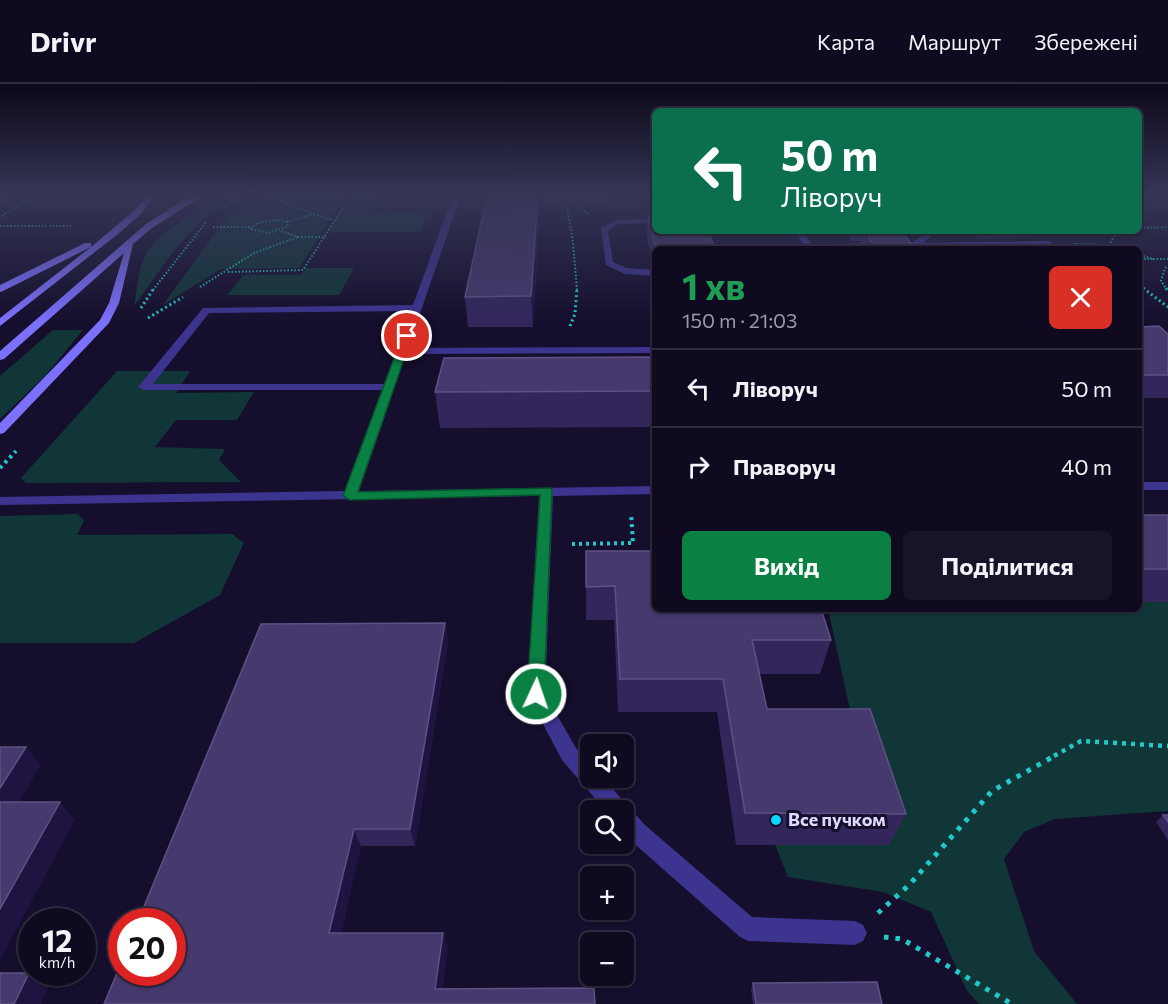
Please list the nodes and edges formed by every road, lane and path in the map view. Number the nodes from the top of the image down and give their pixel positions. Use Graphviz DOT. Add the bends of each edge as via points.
graph roads {
  1 [pos="103,238"];
  2 [pos="108,238"];
  3 [pos="136,238"];
  4 [pos="295,238"];
  5 [pos="325,238"];
  6 [pos="442,238"];
  7 [pos="572,238"];
  8 [pos="605,238"];
  9 [pos="924,238"];
  10 [pos="1041,238"];
  11 [pos="1113,238"];
  12 [pos="131,242"];
  13 [pos="1049,244"];
  14 [pos="1109,244"];
  15 [pos="914,246"];
  16 [pos="1115,246"];
  17 [pos="1142,257"];
  18 [pos="1168,259"];
  19 [pos="1168,266"];
  20 [pos="225,272"];
  21 [pos="652,273"];
  22 [pos="1142,288"];
  23 [pos="0,289"];
  24 [pos="195,290"];
  25 [pos="1168,291"];
  26 [pos="185,296"];
  27 [pos="1168,307"];
  28 [pos="417,308"];
  29 [pos="148,318"];
  30 [pos="0,323"];
  31 [pos="556,350"];
  32 [pos="652,350"];
  33 [pos="402,351"];
  34 [pos="0,357"];
  35 [pos="389,387"];
  36 [pos="0,430"];
  37 [pos="1142,486"];
  38 [pos="1168,486"];
  39 [pos="650,490"];
  40 [pos="546,491"];
  41 [pos="350,496"];
  42 [pos="0,501"];
  43 [pos="544,544"];
  44 [pos="1168,747"];
  45 [pos="609,800"];
  46 [pos="634,829"];
  47 [pos="855,933"];
  48 [pos="1012,1004"];
  1 -- 23 [label="main road"];
  2 -- 30 [label="main road"];
  3 -- 12 [label="main road"];
  4 -- 20 [label="path" via="254,253"];
  5 -- 20 [label="path" via="303,270"];
  6 -- 28 [label="lane"];
  7 -- 31 [label="path" via="576,315"];
  8 -- 21 [label="lane" via="609,263 625,271"];
  9 -- 15 [label="lane"];
  10 -- 13 [label="lane"];
  11 -- 14 [label="path"];
  12 -- 34 [label="main road"];
  12 -- 36 [label="main road" via="105,321"];
  13 -- 14 [label="path"];
  13 -- 15 [label="lane"];
  14 -- 16 [label="path"];
  17 -- 18 [label="path"];
  19 -- 25 [label="path" via="1161,281"];
  20 -- 24 [label="path"];
  22 -- 27 [label="path"];
  26 -- 29 [label="path"];
  28 -- 33 [label="lane"];
  28 -- 35 [label="lane" via="206,310 144,387"];
  31 -- 32 [label="lane"];
  31 -- 33 [label="lane"];
  33 -- 35 [label="lane"];
  35 -- 41 [label="lane"];
  37 -- 38 [label="lane"];
  39 -- 40 [label="lane"];
  39 -- 43 [label="path" via="631,508 633,543"];
  40 -- 41 [label="lane"];
  40 -- 43 [label="lane"];
  41 -- 42 [label="lane"];
  43 -- 45 [label="lane" via="536,694 569,754"];
  44 -- 47 [label="path" via="1081,741 992,791 910,884"];
  46 -- 47 [label="lane" via="748,929"];
  47 -- 48 [label="path" via="902,939"];
}
